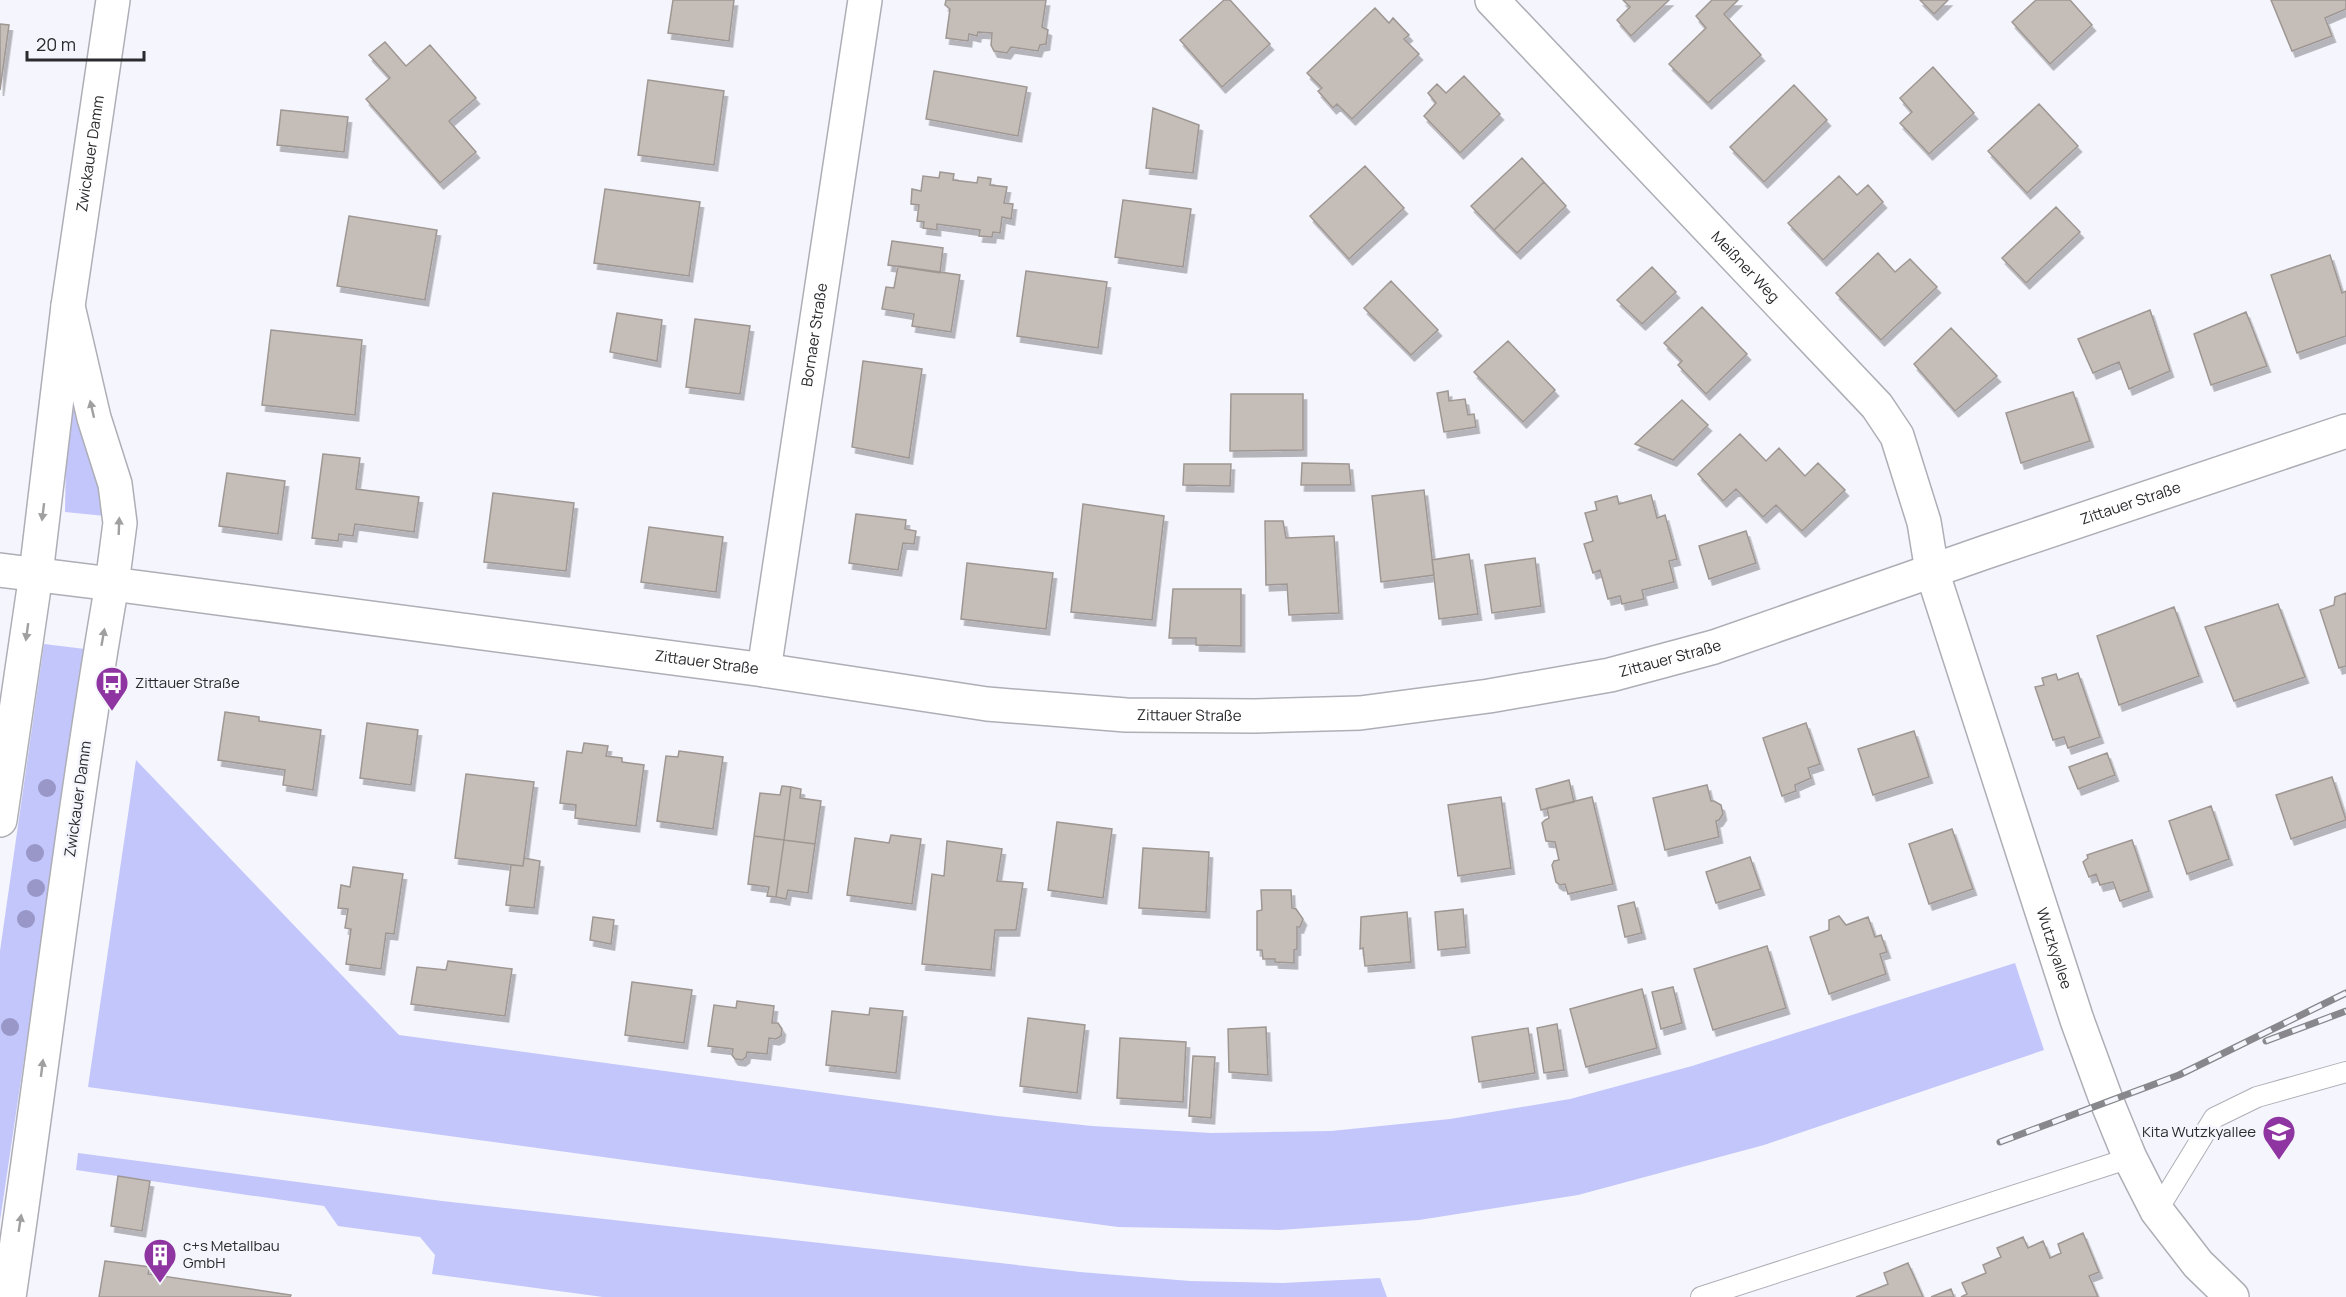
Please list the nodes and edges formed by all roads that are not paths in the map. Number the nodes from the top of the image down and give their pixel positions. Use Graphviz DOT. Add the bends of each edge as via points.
graph roads {
  1 [pos="113,0"];
  2 [pos="865,0"];
  3 [pos="1492,0"];
  4 [pos="68,306"];
  5 [pos="2346,431"];
  6 [pos="0,570"];
  7 [pos="1932,571"];
  8 [pos="36,574"];
  9 [pos="112,584"];
  10 [pos="764,670"];
  11 [pos="0,820"];
  12 [pos="2346,1072"];
  13 [pos="2130,1158"];
  14 [pos="2157,1211"];
  15 [pos="9,1297"];
  16 [pos="1701,1297"];
  17 [pos="2232,1297"];
  1 -- 4 [label="street, Zwickauer Damm"];
  2 -- 10 [label="street, Bornaer Straße"];
  3 -- 7 [label="street, Meißner Weg" via="1877,406 1897,436 1924,522"];
  4 -- 8 [label="street, Zwickauer Damm, one-way"];
  9 -- 4 [label="street, Zwickauer Damm, one-way" via="120,524 115,484 94,418"];
  5 -- 7 [label="street, Zittauer Straße"];
  6 -- 8 [label="street, Zittauer Straße"];
  7 -- 10 [label="street, Zittauer Straße" via="1729,643 1610,675 1360,713 1255,717 1126,715 987,704"];
  7 -- 13 [label="street, Wutzkyallee" via="2078,1020"];
  8 -- 9 [label="street, Zittauer Straße"];
  8 -- 11 [label="street, Zwickauer Damm, one-way"];
  9 -- 10 [label="street, Zittauer Straße"];
  15 -- 9 [label="street, Zwickauer Damm, one-way" via="89,715"];
  12 -- 14 [label="lane" via="2257,1097 2214,1118"];
  13 -- 14 [label="street, Wutzkyallee"];
  13 -- 16 [label="lane"];
  14 -- 17 [label="street, Wutzkyallee" via="2198,1264"];
}
